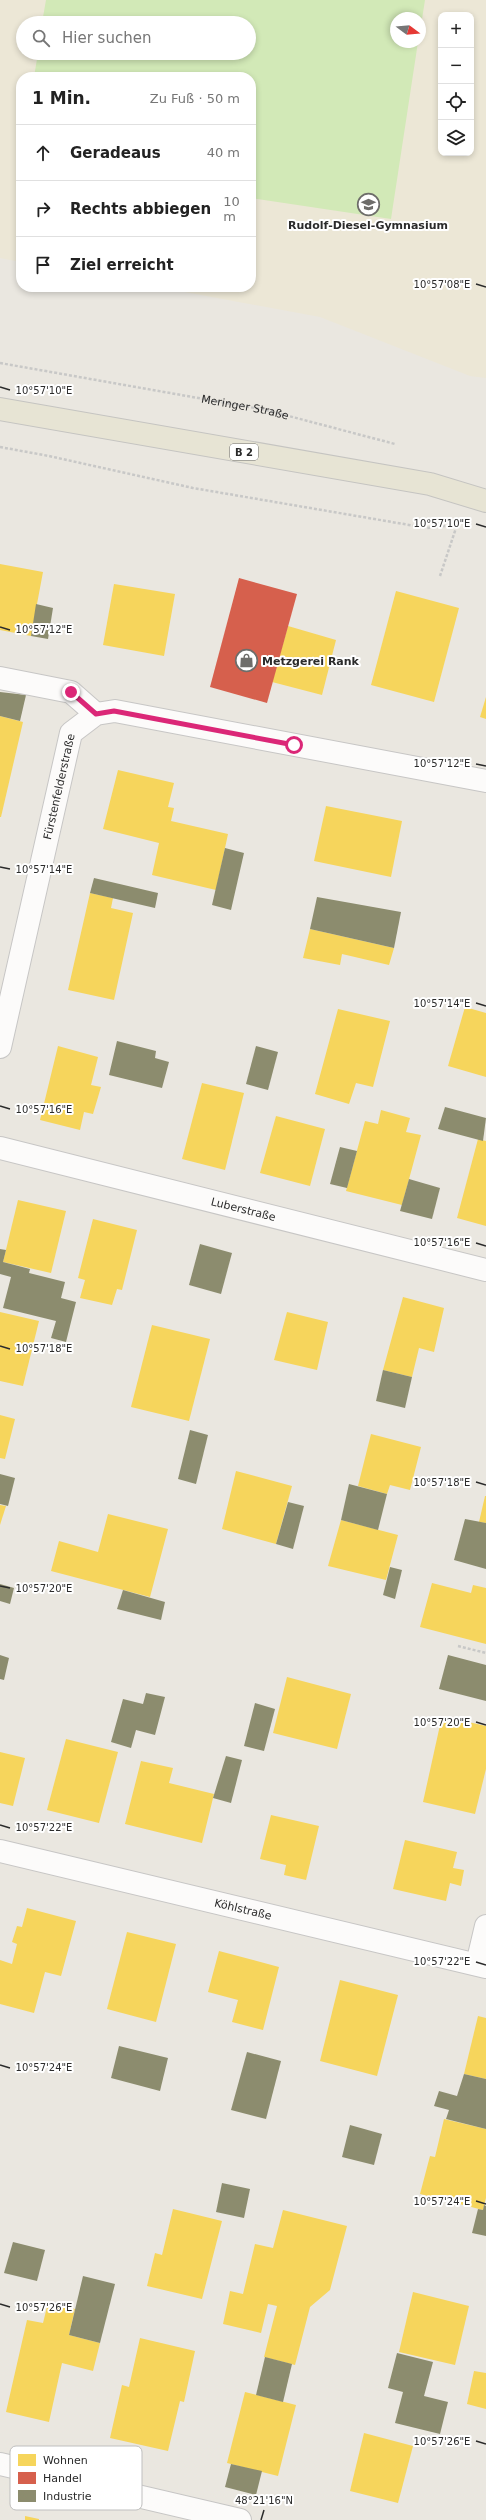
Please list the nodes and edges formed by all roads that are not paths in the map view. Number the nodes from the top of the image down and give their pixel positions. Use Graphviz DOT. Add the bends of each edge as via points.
graph roads {
  1 [pos="0,409"];
  2 [pos="486,501"];
  3 [pos="0,678"];
  4 [pos="96,714"];
  5 [pos="486,781"];
  6 [pos="0,1047"];
  7 [pos="0,1148"];
  8 [pos="486,1270"];
  9 [pos="0,1851"];
  10 [pos="486,1926"];
  11 [pos="481,1966"];
  12 [pos="0,2464"];
  13 [pos="10,2466"];
  14 [pos="142,2497"];
  15 [pos="240,2520"];
  1 -- 2 [label="main road, B 2" via="430,484"];
  3 -- 4 [label="street" via="71,692"];
  4 -- 5 [label="street, Fürstenfelderstraße" via="114,711"];
  4 -- 6 [label="street, Fürstenfelderstraße" via="71,733"];
  7 -- 8 [label="street, Luberstraße"];
  9 -- 11 [label="street, Köhlstraße"];
  10 -- 11 [label="street"];
  12 -- 13 [label="street"];
  14 -- 15 [label="street"];
}
